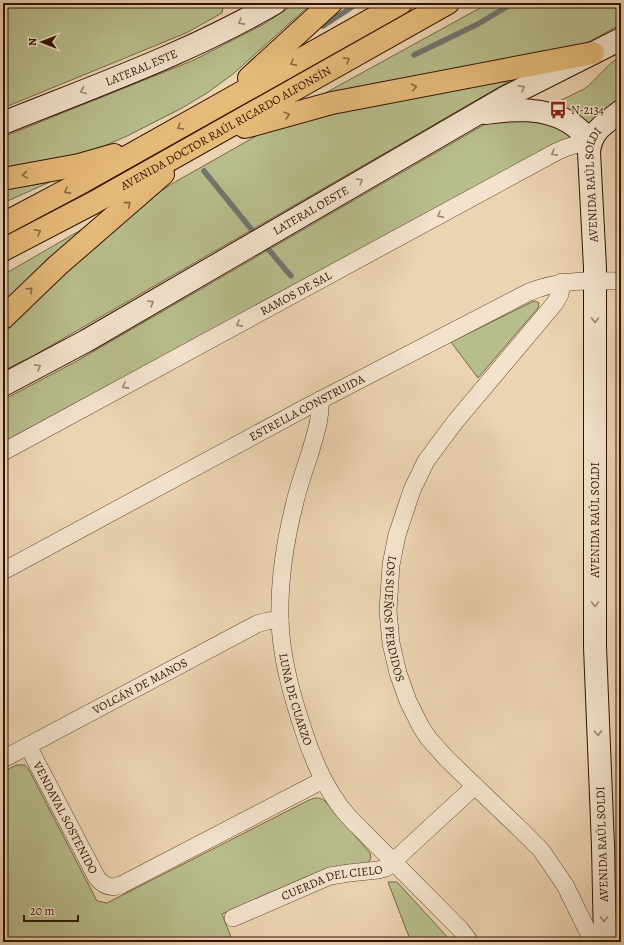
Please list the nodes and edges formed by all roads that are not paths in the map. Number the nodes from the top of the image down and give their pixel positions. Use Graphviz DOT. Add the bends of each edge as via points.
graph roads {
  1 [pos="275,3"];
  2 [pos="331,3"];
  3 [pos="401,3"];
  4 [pos="448,3"];
  5 [pos="621,39"];
  6 [pos="593,53"];
  7 [pos="222,103"];
  8 [pos="621,111"];
  9 [pos="475,114"];
  10 [pos="3,123"];
  11 [pos="157,140"];
  12 [pos="204,140"];
  13 [pos="590,140"];
  14 [pos="3,179"];
  15 [pos="3,224"];
  16 [pos="3,250"];
  17 [pos="595,281"];
  18 [pos="621,281"];
  19 [pos="562,282"];
  20 [pos="3,318"];
  21 [pos="3,385"];
  22 [pos="320,400"];
  23 [pos="3,452"];
  24 [pos="3,571"];
  25 [pos="280,620"];
  26 [pos="28,746"];
  27 [pos="3,759"];
  28 [pos="323,780"];
  29 [pos="475,786"];
  30 [pos="394,862"];
  31 [pos="233,918"];
  32 [pos="470,942"];
  33 [pos="593,942"];
  34 [pos="605,942"];
  1 -- 10 [label="main road, LATERAL ESTE, one-way" via="187,49"];
  2 -- 7 [label="highway"];
  3 -- 7 [label="highway, AVENIDA DOCTOR RAÚL RICARDO ALFONSÍN, one-way"];
  12 -- 4 [label="highway, AVENIDA DOCTOR RAÚL RICARDO ALFONSÍN, one-way"];
  5 -- 6 [label="main road, LATERAL OESTE"];
  9 -- 6 [label="main road, LATERAL OESTE, one-way"];
  12 -- 6 [label="highway, one-way" via="332,103"];
  7 -- 11 [label="highway, AVENIDA DOCTOR RAÚL RICARDO ALFONSÍN, one-way"];
  8 -- 13 [label="main road, AVENIDA RAÚL SOLDI"];
  9 -- 13 [label="main road" via="507,110 543,112 570,122"];
  21 -- 9 [label="main road, LATERAL OESTE, one-way" via="86,341"];
  11 -- 14 [label="highway, one-way" via="79,165"];
  11 -- 15 [label="highway, AVENIDA DOCTOR RAÚL RICARDO ALFONSÍN, one-way"];
  16 -- 12 [label="highway, AVENIDA DOCTOR RAÚL RICARDO ALFONSÍN, one-way"];
  20 -- 12 [label="highway, one-way" via="57,266"];
  13 -- 17 [label="main road, AVENIDA RAÚL SOLDI"];
  13 -- 23 [label="street, RAMOS DE SAL, one-way" via="556,152"];
  17 -- 18 [label="street, ESTRELLA CONSTRUIDA"];
  17 -- 19 [label="street, ESTRELLA CONSTRUIDA"];
  17 -- 34 [label="main road, AVENIDA RAÚL SOLDI, one-way" via="595,647 604,852"];
  19 -- 22 [label="street, ESTRELLA CONSTRUIDA" via="530,292"];
  19 -- 29 [label="street, LOS SUEÑOS PERDIDOS" via="555,303 445,434 426,461 404,512 391,565 389,626 394,658 403,687 414,714 429,739"];
  22 -- 24 [label="street, ESTRELLA CONSTRUIDA"];
  22 -- 25 [label="street, LUNA DE CUARZO" via="319,421 288,536 281,585"];
  25 -- 26 [label="street, VOLCÁN DE MANOS" via="257,624"];
  25 -- 28 [label="street, LUNA DE CUARZO" via="283,654 292,692 306,738"];
  26 -- 27 [label="street, VOLCÁN DE MANOS"];
  26 -- 28 [label="street, VENDAVAL SOSTENIDO" via="97,878 107,887 121,885"];
  28 -- 30 [label="street, LUNA DE CUARZO" via="342,810"];
  29 -- 30 [label="street, CUERDA DEL CIELO"];
  29 -- 33 [label="street, LOS SUEÑOS PERDIDOS" via="550,862 572,898"];
  30 -- 31 [label="street, CUERDA DEL CIELO" via="378,870 330,876"];
  30 -- 32 [label="street, LUNA DE CUARZO"];
}
